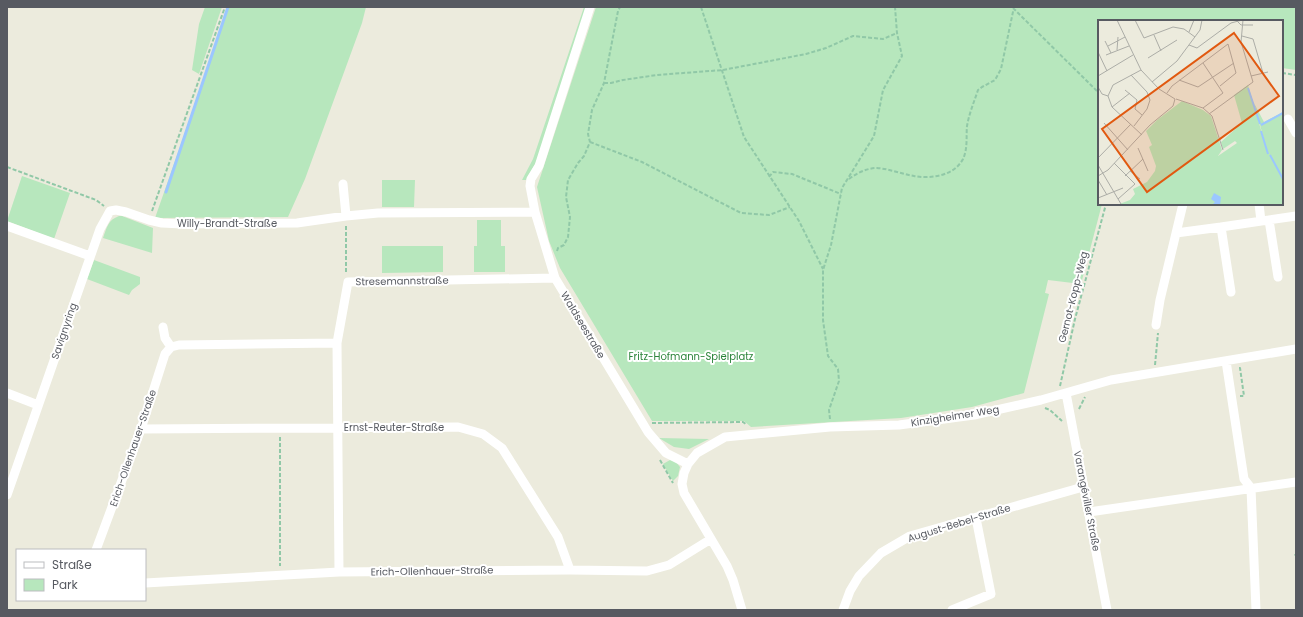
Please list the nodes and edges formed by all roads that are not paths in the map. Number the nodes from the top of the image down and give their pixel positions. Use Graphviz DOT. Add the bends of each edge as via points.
graph roads {
  1 [pos="590,7"];
  2 [pos="1288,119"];
  3 [pos="1296,133"];
  4 [pos="343,184"];
  5 [pos="1183,205"];
  6 [pos="1258,205"];
  7 [pos="110,211"];
  8 [pos="536,212"];
  9 [pos="346,216"];
  10 [pos="1296,216"];
  11 [pos="1265,221"];
  12 [pos="7,226"];
  13 [pos="1221,228"];
  14 [pos="1176,233"];
  15 [pos="90,256"];
  16 [pos="1278,277"];
  17 [pos="555,278"];
  18 [pos="1231,292"];
  19 [pos="1156,325"];
  20 [pos="163,326"];
  21 [pos="337,343"];
  22 [pos="171,347"];
  23 [pos="1296,349"];
  24 [pos="1226,361"];
  25 [pos="7,393"];
  26 [pos="1062,394"];
  27 [pos="38,405"];
  28 [pos="338,428"];
  29 [pos="141,429"];
  30 [pos="688,464"];
  31 [pos="1296,482"];
  32 [pos="1083,487"];
  33 [pos="1251,488"];
  34 [pos="7,495"];
  35 [pos="1089,512"];
  36 [pos="976,518"];
  37 [pos="711,539"];
  38 [pos="96,549"];
  39 [pos="570,570"];
  40 [pos="339,572"];
  41 [pos="146,583"];
  42 [pos="742,610"];
  43 [pos="843,610"];
  44 [pos="952,610"];
  45 [pos="1107,610"];
  46 [pos="1256,610"];
  1 -- 8 [label="street, Waldseestraße" via="539,166 531,179 530,186"];
  2 -- 3 [label="street"];
  4 -- 9 [label="street"];
  5 -- 14 [label="street"];
  6 -- 11 [label="street"];
  7 -- 9 [label="street, Willy-Brandt-Straße" via="126,212 162,223 182,224 297,223"];
  7 -- 15 [label="street, Savignyring"];
  8 -- 9 [label="street, Willy-Brandt-Straße"];
  8 -- 17 [label="street, Waldseestraße"];
  10 -- 11 [label="street"];
  11 -- 13 [label="street"];
  11 -- 16 [label="street"];
  12 -- 15 [label="street"];
  13 -- 14 [label="street"];
  13 -- 18 [label="street"];
  14 -- 19 [label="street"];
  15 -- 27 [label="street, Savignyring"];
  17 -- 21 [label="street, Stresemannstraße" via="348,282"];
  17 -- 30 [label="street, Waldseestraße" via="648,432 666,453"];
  20 -- 22 [label="street" via="165,338"];
  21 -- 22 [label="street"];
  21 -- 28 [label="street, Stresemannstraße"];
  22 -- 29 [label="street, Erich-Ollenhauer-Straße" via="165,354"];
  23 -- 24 [label="street, Kinzigheimer Weg"];
  24 -- 26 [label="street, Kinzigheimer Weg" via="1111,380"];
  24 -- 33 [label="street" via="1244,479"];
  25 -- 27 [label="street"];
  26 -- 30 [label="street, Kinzigheimer Weg" via="974,415 936,421 725,437 697,453"];
  26 -- 32 [label="street, Varangéviller Straße" via="1071,423"];
  27 -- 34 [label="street, Savignyring"];
  28 -- 29 [label="street, Ernst-Reuter-Straße"];
  28 -- 39 [label="street, Ernst-Reuter-Straße" via="458,427 483,434 502,448 558,537"];
  28 -- 40 [label="street, Stresemannstraße"];
  29 -- 38 [label="street, Erich-Ollenhauer-Straße"];
  30 -- 37 [label="street" via="682,484 684,492"];
  31 -- 33 [label="street"];
  32 -- 35 [label="street, Varangéviller Straße"];
  32 -- 36 [label="street, August-Bebel-Straße"];
  33 -- 35 [label="street"];
  33 -- 46 [label="street"];
  35 -- 45 [label="street, Varangéviller Straße"];
  36 -- 43 [label="street, August-Bebel-Straße" via="910,536 881,553 854,584"];
  36 -- 44 [label="street" via="991,594"];
  37 -- 39 [label="street, Erich-Ollenhauer-Straße" via="669,565 647,571"];
  37 -- 42 [label="street" via="727,566"];
  39 -- 40 [label="street, Erich-Ollenhauer-Straße"];
  40 -- 41 [label="street, Erich-Ollenhauer-Straße"];
}
